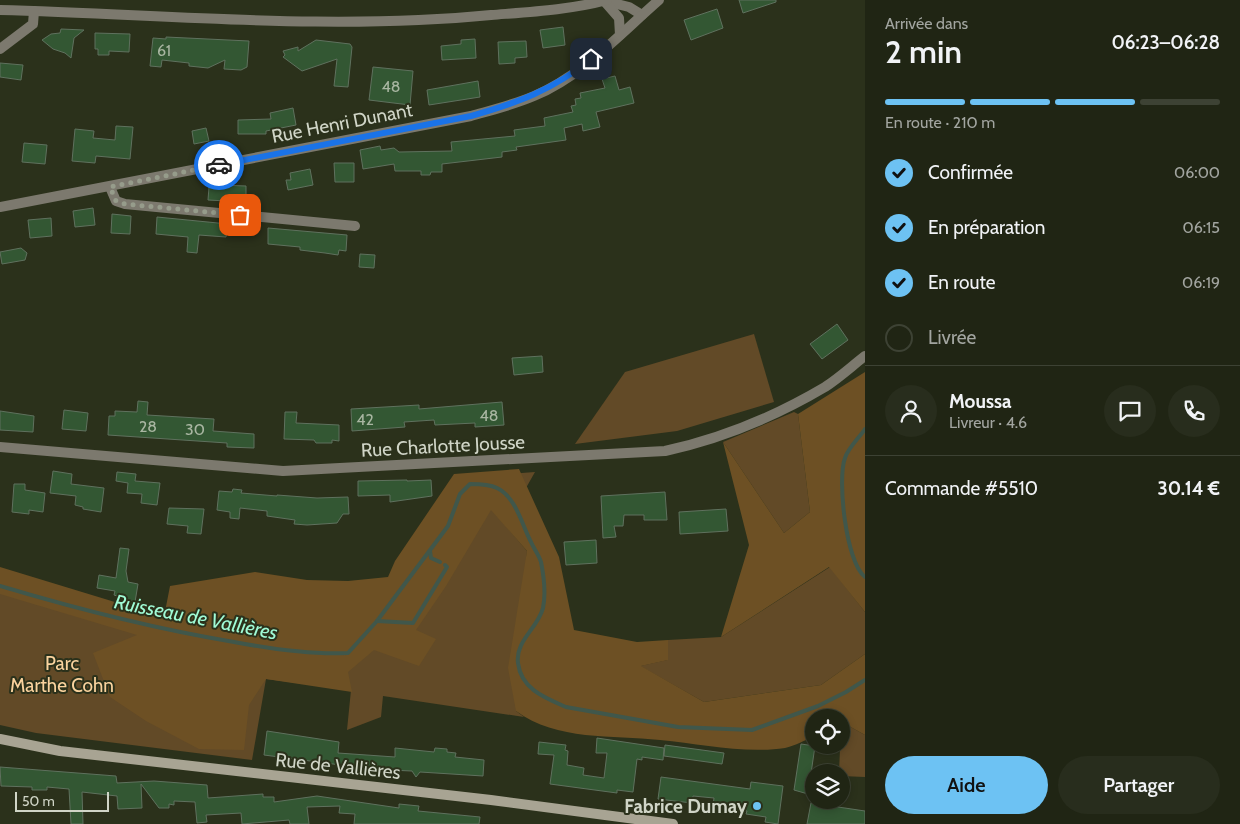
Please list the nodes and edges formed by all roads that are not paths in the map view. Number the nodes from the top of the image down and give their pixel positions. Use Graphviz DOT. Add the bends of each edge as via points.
graph roads {
  1 [pos="606,0"];
  2 [pos="658,0"];
  3 [pos="0,10"];
  4 [pos="34,11"];
  5 [pos="642,15"];
  6 [pos="620,35"];
  7 [pos="0,49"];
  8 [pos="110,187"];
  9 [pos="0,207"];
  10 [pos="355,226"];
  11 [pos="865,356"];
  12 [pos="0,447"];
  13 [pos="0,739"];
  14 [pos="673,824"];
  1 -- 4 [label="street" via="434,21 281,22"];
  1 -- 5 [label="street" via="629,6"];
  1 -- 6 [label="street" via="619,18"];
  2 -- 5 [label="street, Rue Henri Dunant"];
  3 -- 4 [label="street"];
  4 -- 7 [label="street" via="33,24"];
  5 -- 6 [label="street, Rue Henri Dunant"];
  6 -- 8 [label="street, Rue Henri Dunant" via="557,84 504,107"];
  8 -- 9 [label="street, Rue Henri Dunant"];
  8 -- 10 [label="street" via="116,201 125,204"];
  11 -- 12 [label="street, Rue Charlotte Jousse" via="826,386 776,413 721,435 664,451 283,471"];
  13 -- 14 [label="main road, Rue de Vallières" via="70,753 492,800"];
}
